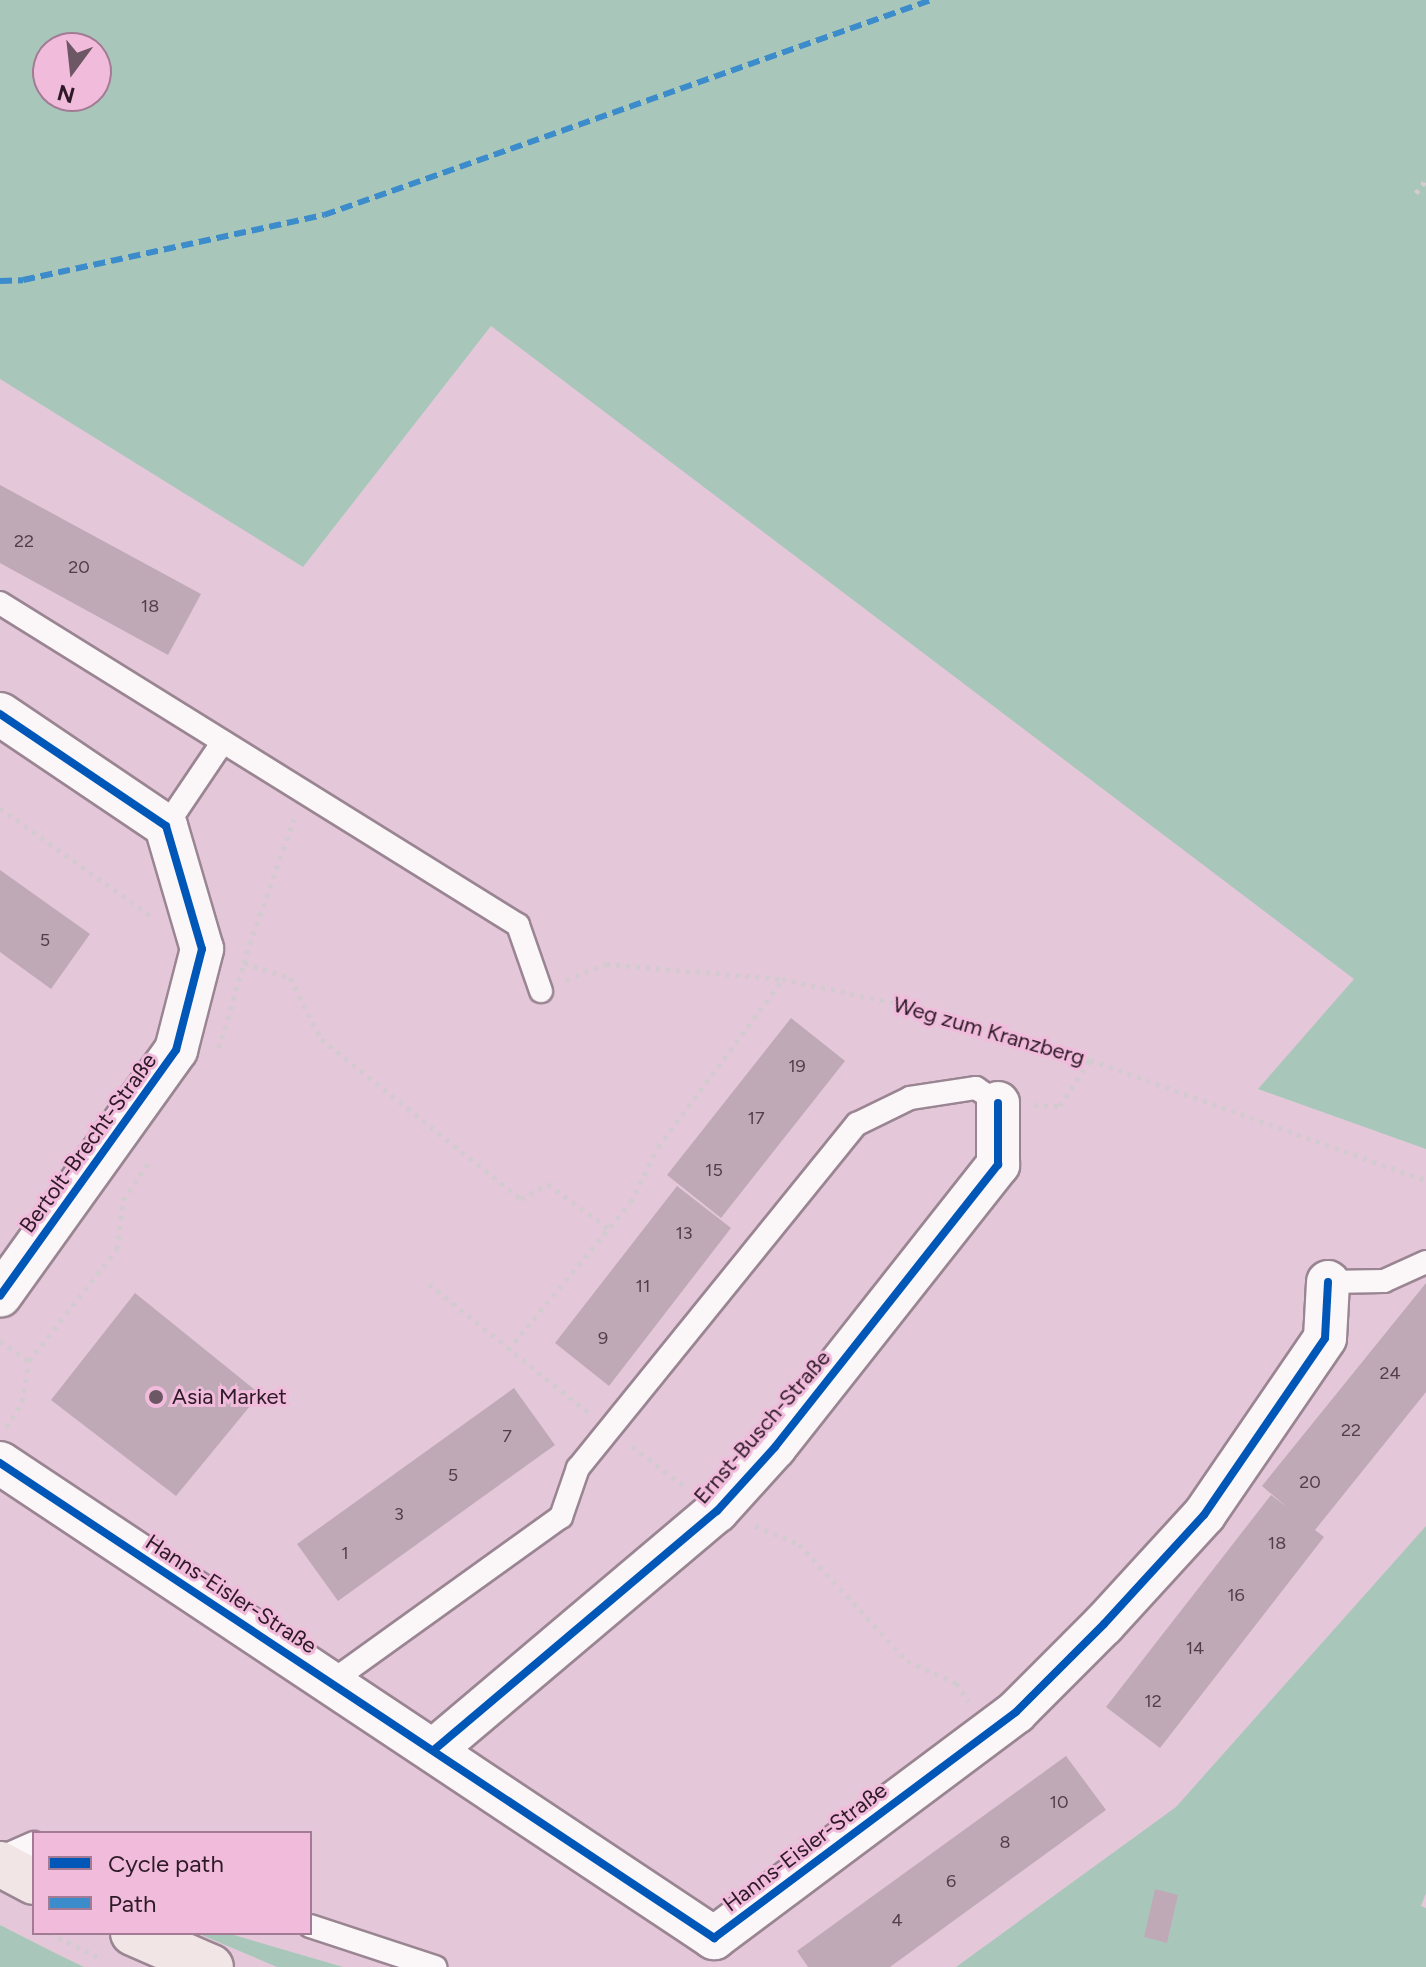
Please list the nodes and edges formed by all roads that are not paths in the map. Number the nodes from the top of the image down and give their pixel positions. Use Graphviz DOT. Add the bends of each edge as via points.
graph roads {
  1 [pos="0,603"];
  2 [pos="0,714"];
  3 [pos="222,743"];
  4 [pos="166,826"];
  5 [pos="541,991"];
  6 [pos="998,1103"];
  7 [pos="1426,1262"];
  8 [pos="1328,1282"];
  9 [pos="0,1296"];
  10 [pos="0,1463"];
  11 [pos="331,1682"];
  12 [pos="435,1749"];
  13 [pos="32,1844"];
  14 [pos="0,1861"];
  15 [pos="32,1881"];
  16 [pos="312,1927"];
  17 [pos="138,1935"];
  18 [pos="211,1967"];
  19 [pos="435,1967"];
  1 -- 3 [label="lane"];
  2 -- 4 [label="street"];
  3 -- 4 [label="lane"];
  3 -- 5 [label="lane" via="518,925"];
  4 -- 9 [label="street, Bertolt-Brecht-Straße" via="202,949 176,1050"];
  6 -- 11 [label="lane" via="976,1088 910,1098 857,1124 578,1468 561,1517"];
  6 -- 12 [label="street, Ernst-Busch-Straße" via="998,1165 775,1447 717,1511"];
  7 -- 8 [label="lane" via="1384,1281"];
  8 -- 12 [label="street, Hanns-Eisler-Straße" via="1325,1338 1204,1515 1104,1624 1016,1712 714,1938"];
  10 -- 11 [label="street, Hanns-Eisler-Straße"];
  11 -- 12 [label="street, Hanns-Eisler-Straße"];
  13 -- 14 [label="lane"];
  14 -- 15 [label="main road"];
  16 -- 19 [label="lane"];
  17 -- 18 [label="main road"];
}
